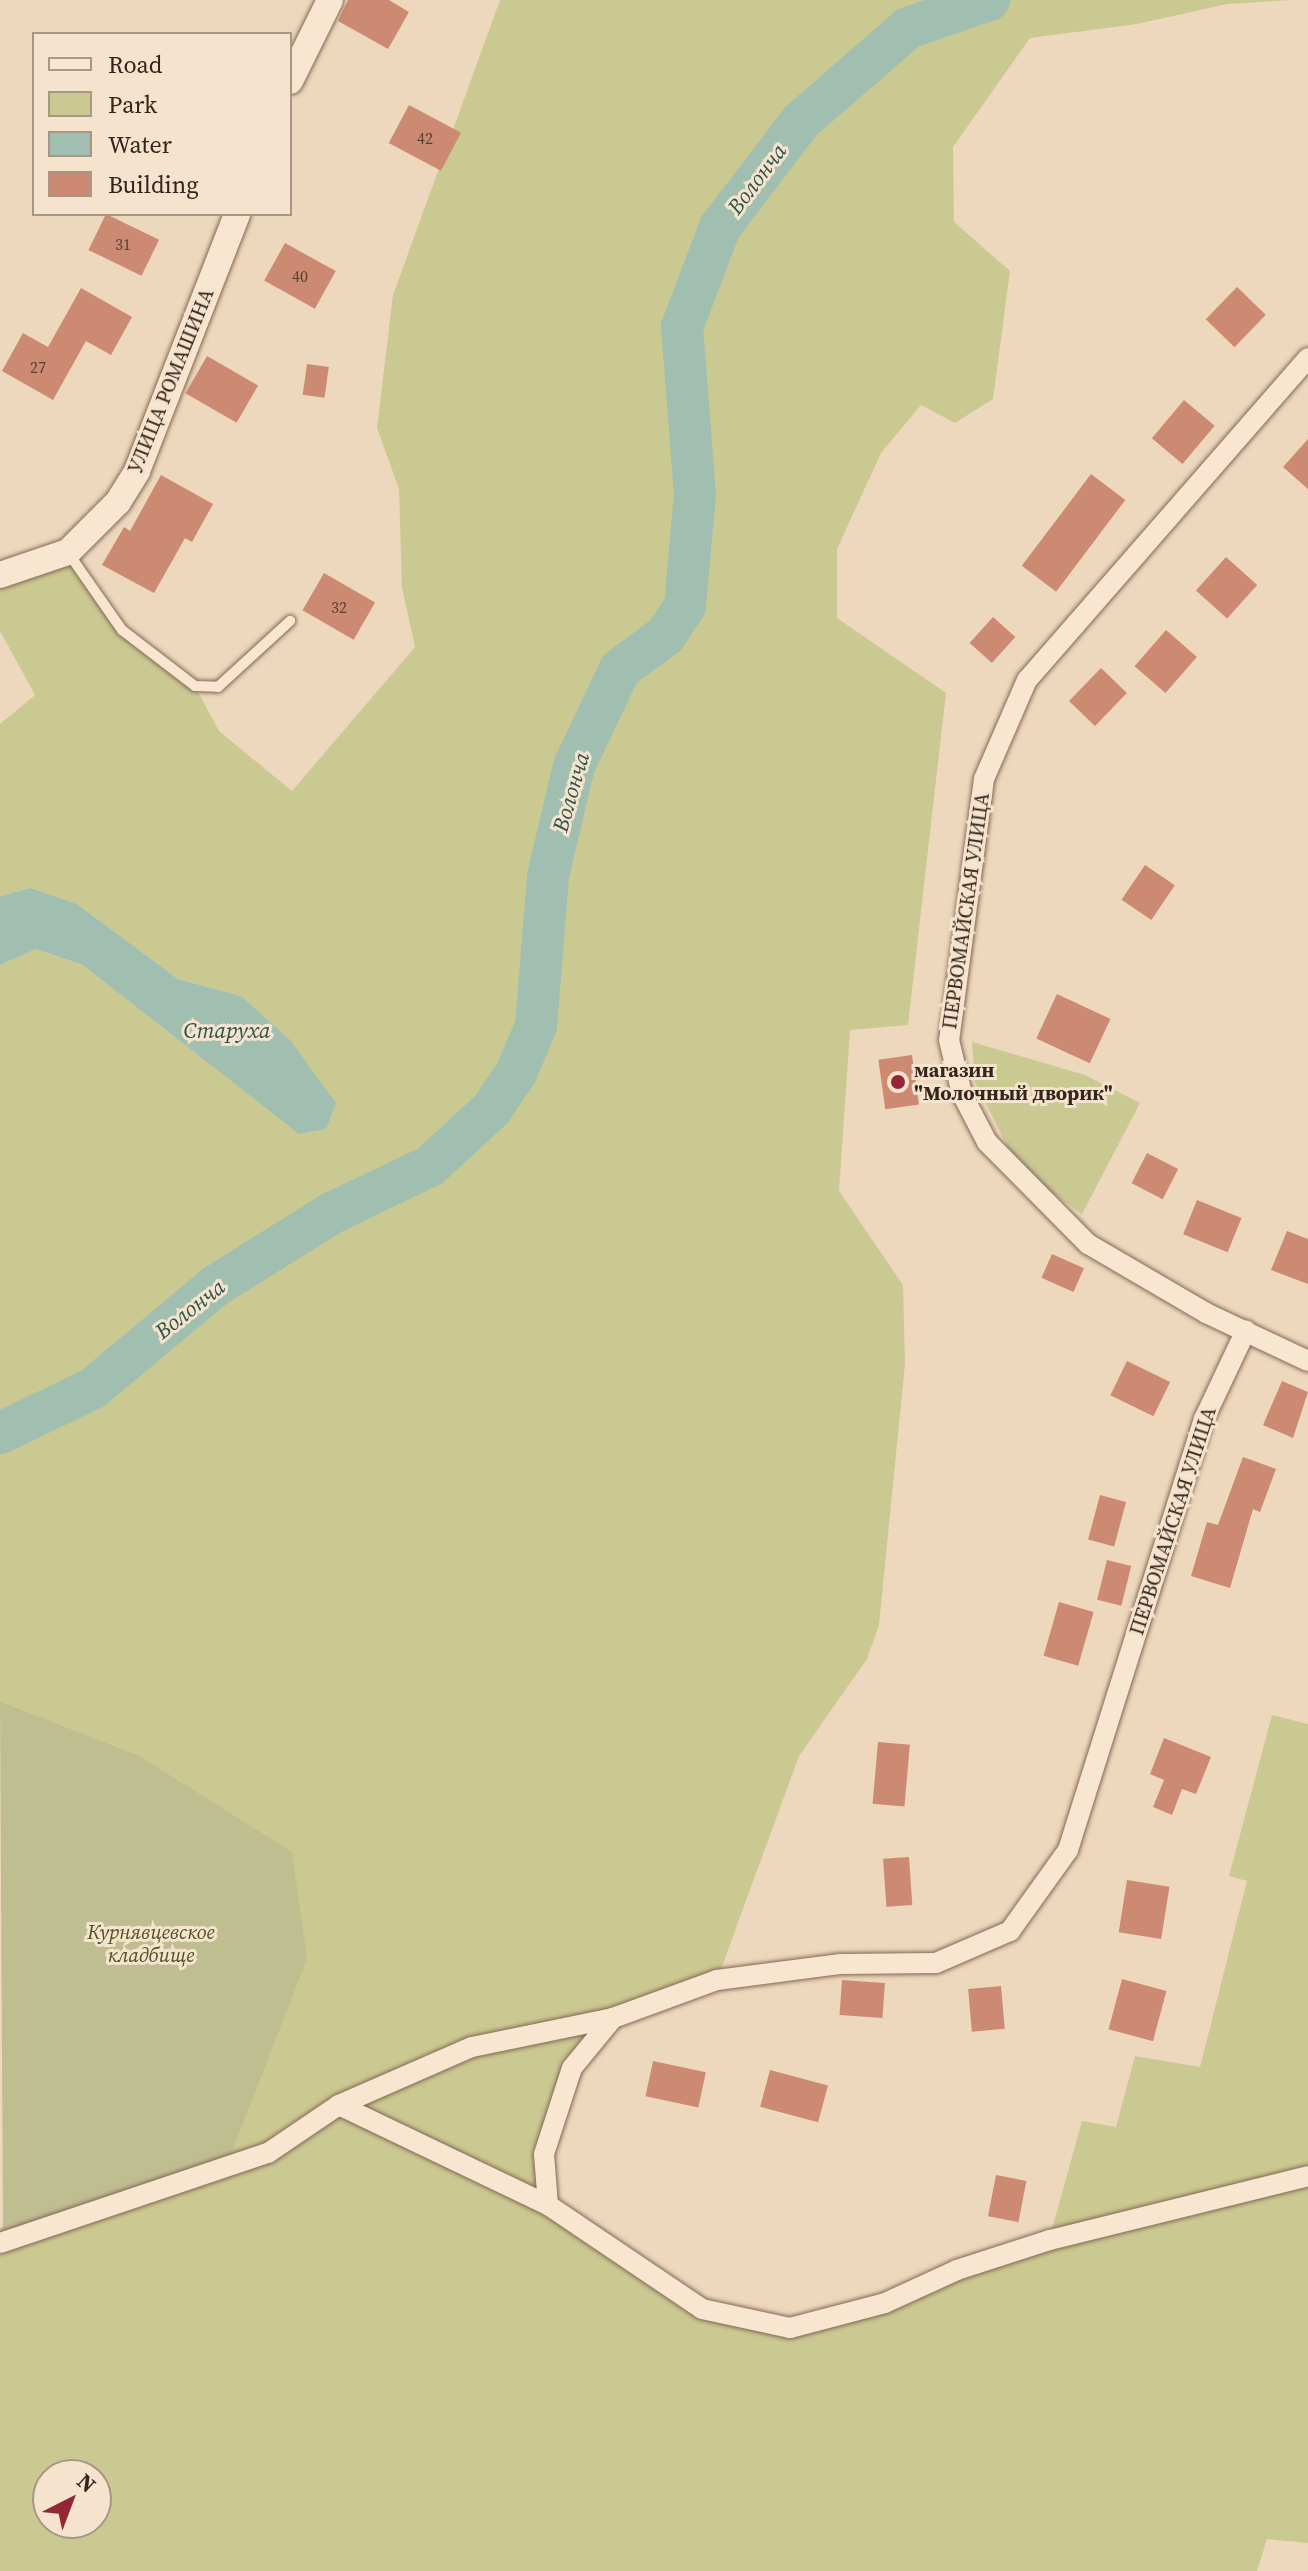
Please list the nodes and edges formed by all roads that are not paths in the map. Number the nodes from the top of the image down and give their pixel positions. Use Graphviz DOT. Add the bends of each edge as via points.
graph roads {
  1 [pos="330,0"];
  2 [pos="292,77"];
  3 [pos="236,216"];
  4 [pos="1308,358"];
  5 [pos="68,552"];
  6 [pos="0,575"];
  7 [pos="290,621"];
  8 [pos="1246,1330"];
  9 [pos="1308,1361"];
  10 [pos="613,2018"];
  11 [pos="339,2105"];
  12 [pos="1308,2176"];
  13 [pos="548,2205"];
  14 [pos="0,2243"];
  1 -- 2 [label="street"];
  3 -- 5 [label="street, УЛИЦА РОМАШИНА" via="137,471 98,528"];
  4 -- 8 [label="street, ПЕРВОМАЙСКАЯ УЛИЦА" via="1027,680 984,779 949,1040 962,1094 987,1142 1041,1200 1088,1244"];
  5 -- 6 [label="street, УЛИЦА РОМАШИНА"];
  5 -- 7 [label="lane" via="122,630 195,686 218,687"];
  8 -- 9 [label="street"];
  8 -- 10 [label="street, ПЕРВОМАЙСКАЯ УЛИЦА" via="1204,1419 1068,1850 1010,1931 936,1963 841,1964 717,1980"];
  10 -- 11 [label="street, ПЕРВОМАЙСКАЯ УЛИЦА" via="472,2047"];
  10 -- 13 [label="street" via="572,2068 544,2154"];
  11 -- 13 [label="street"];
  11 -- 14 [label="street, ПЕРВОМАЙСКАЯ УЛИЦА" via="268,2153"];
  12 -- 13 [label="street" via="1050,2240 957,2270 885,2303 790,2328 702,2309"];
}
